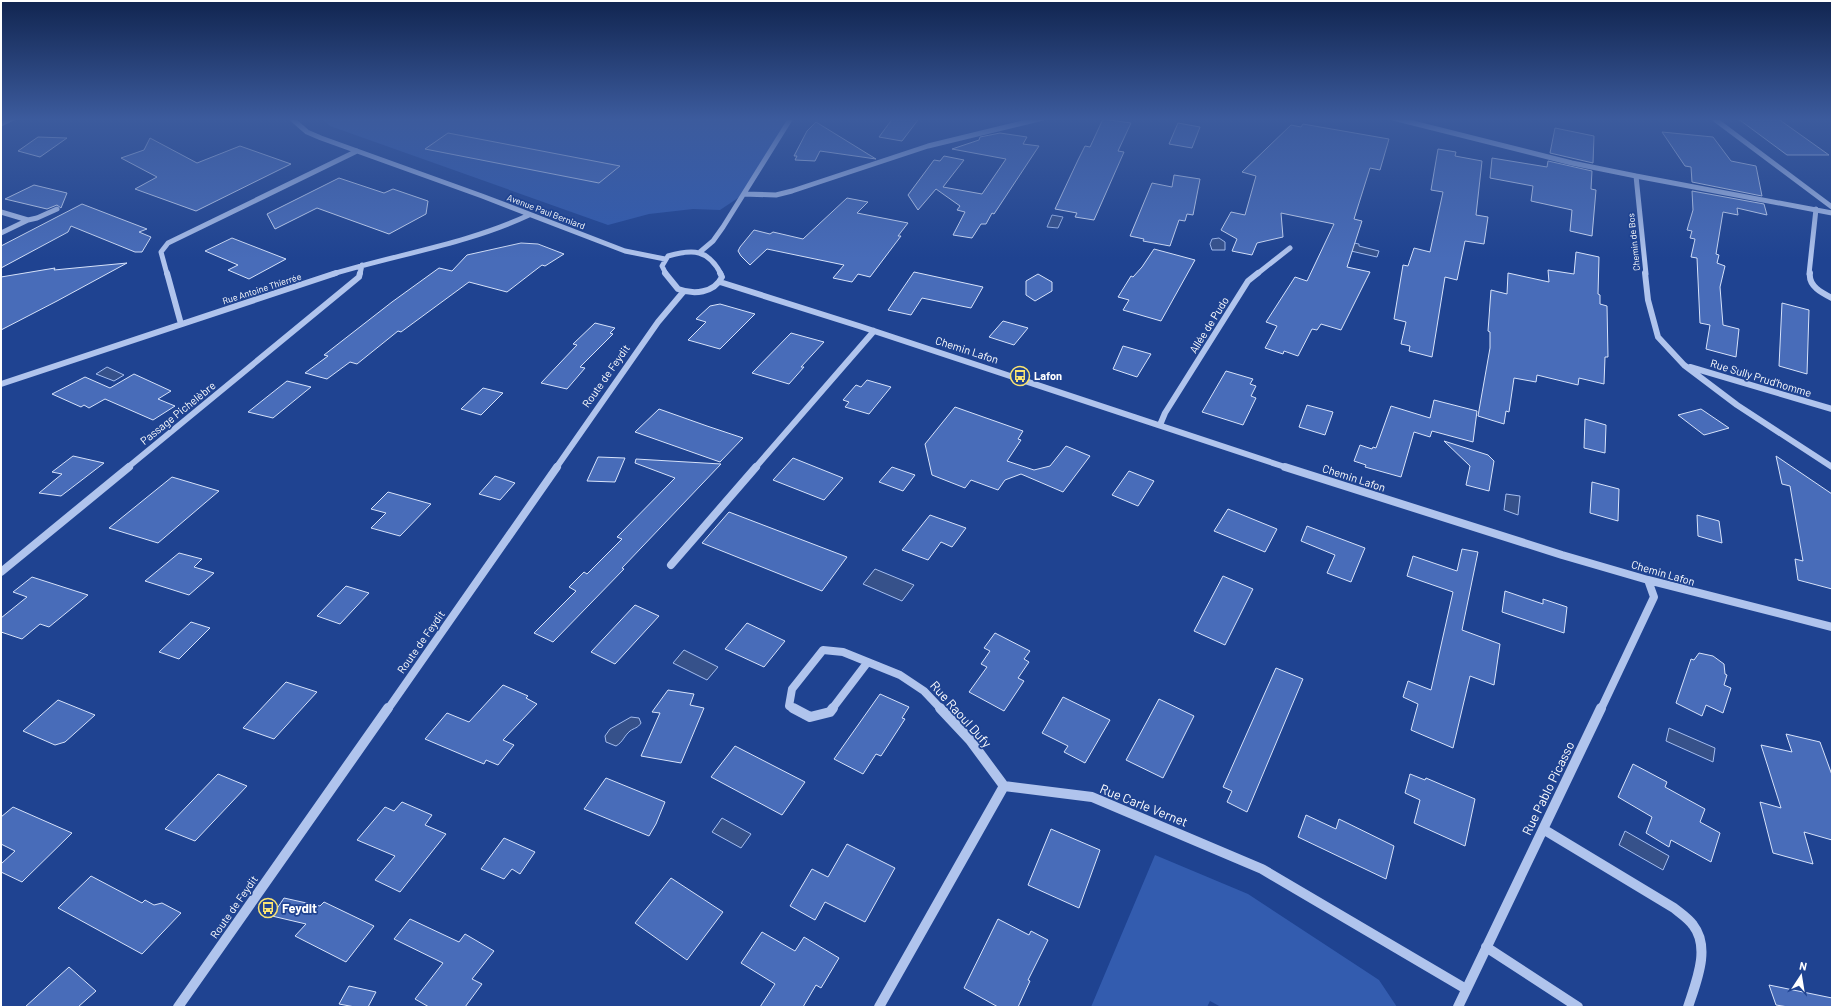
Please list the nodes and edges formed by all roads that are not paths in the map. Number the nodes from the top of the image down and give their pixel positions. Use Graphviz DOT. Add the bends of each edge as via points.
graph roads {
  1 [pos="327,165"];
  2 [pos="395,165"];
  3 [pos="762,165"];
  4 [pos="870,165"];
  5 [pos="1582,165"];
  6 [pos="1776,165"];
  7 [pos="1636,176"];
  8 [pos="744,194"];
  9 [pos="1832,207"];
  10 [pos="57,209"];
  11 [pos="1816,210"];
  12 [pos="1,212"];
  13 [pos="1832,213"];
  14 [pos="529,214"];
  15 [pos="28,220"];
  16 [pos="1,233"];
  17 [pos="1290,248"];
  18 [pos="700,252"];
  19 [pos="665,260"];
  20 [pos="362,265"];
  21 [pos="720,282"];
  22 [pos="684,291"];
  23 [pos="1832,298"];
  24 [pos="181,324"];
  25 [pos="874,331"];
  26 [pos="1684,365"];
  27 [pos="1,384"];
  28 [pos="1832,409"];
  29 [pos="1160,425"];
  30 [pos="1832,467"];
  31 [pos="671,565"];
  32 [pos="1,572"];
  33 [pos="1648,580"];
  34 [pos="1832,627"];
  35 [pos="867,663"];
  36 [pos="1004,786"];
  37 [pos="1542,829"];
  38 [pos="1486,947"];
  39 [pos="1466,989"];
  40 [pos="178,1007"];
  41 [pos="879,1007"];
  42 [pos="1458,1007"];
  43 [pos="1578,1007"];
  44 [pos="1688,1007"];
  1 -- 24 [label="street" via="168,243 161,252"];
  2 -- 14 [label="street, Avenue Paul Berniard"];
  3 -- 8 [label="street"];
  4 -- 8 [label="street" via="776,195"];
  5 -- 7 [label="street"];
  6 -- 9 [label="street"];
  7 -- 11 [label="street"];
  7 -- 26 [label="street, Chemin de Bos" via="1648,300 1658,337"];
  8 -- 18 [label="street" via="713,241"];
  10 -- 15 [label="street"];
  11 -- 13 [label="street"];
  11 -- 23 [label="street" via="1809,279 1821,293"];
  12 -- 15 [label="street"];
  14 -- 19 [label="street, Avenue Paul Berniard" via="625,250"];
  14 -- 20 [label="street, Rue Antoine Thierrée" via="508,226"];
  15 -- 16 [label="street"];
  17 -- 29 [label="street, Allée de Pudo" via="1248,281"];
  18 -- 19 [label="street" via="676,253"];
  18 -- 21 [label="street" via="710,258 722,277"];
  19 -- 22 [label="street" via="662,266 673,285"];
  20 -- 24 [label="street, Rue Antoine Thierrée"];
  20 -- 32 [label="street, Passage Pichelèbre" via="359,277"];
  21 -- 22 [label="street" via="705,291"];
  21 -- 25 [label="street, Chemin Lafon"];
  22 -- 40 [label="street, Route de Feydit" via="624,370"];
  24 -- 27 [label="street, Rue Antoine Thierrée"];
  25 -- 29 [label="street, Chemin Lafon"];
  25 -- 31 [label="street"];
  26 -- 28 [label="street, Rue Sully Prud'homme"];
  26 -- 30 [label="street, Chemin de Bos" via="1737,405"];
  29 -- 33 [label="street, Chemin Lafon" via="1562,555"];
  33 -- 34 [label="street, Chemin Lafon"];
  33 -- 37 [label="street, Rue Pablo Picasso" via="1654,597"];
  35 -- 35 [label="street, Rue Raoul Dufy" via="843,652 823,650 792,689 789,706 810,717 830,712"];
  35 -- 36 [label="street, Rue Raoul Dufy" via="900,675 924,691 970,740"];
  36 -- 39 [label="street, Rue Carle Vernet" via="1092,797 1262,869"];
  36 -- 41 [label="street"];
  37 -- 38 [label="street, Rue Pablo Picasso"];
  37 -- 44 [label="street" via="1674,908 1688,920 1697,932 1703,958"];
  38 -- 39 [label="street, Rue Pablo Picasso"];
  38 -- 43 [label="street"];
  39 -- 42 [label="street, Rue Pablo Picasso"];
}
